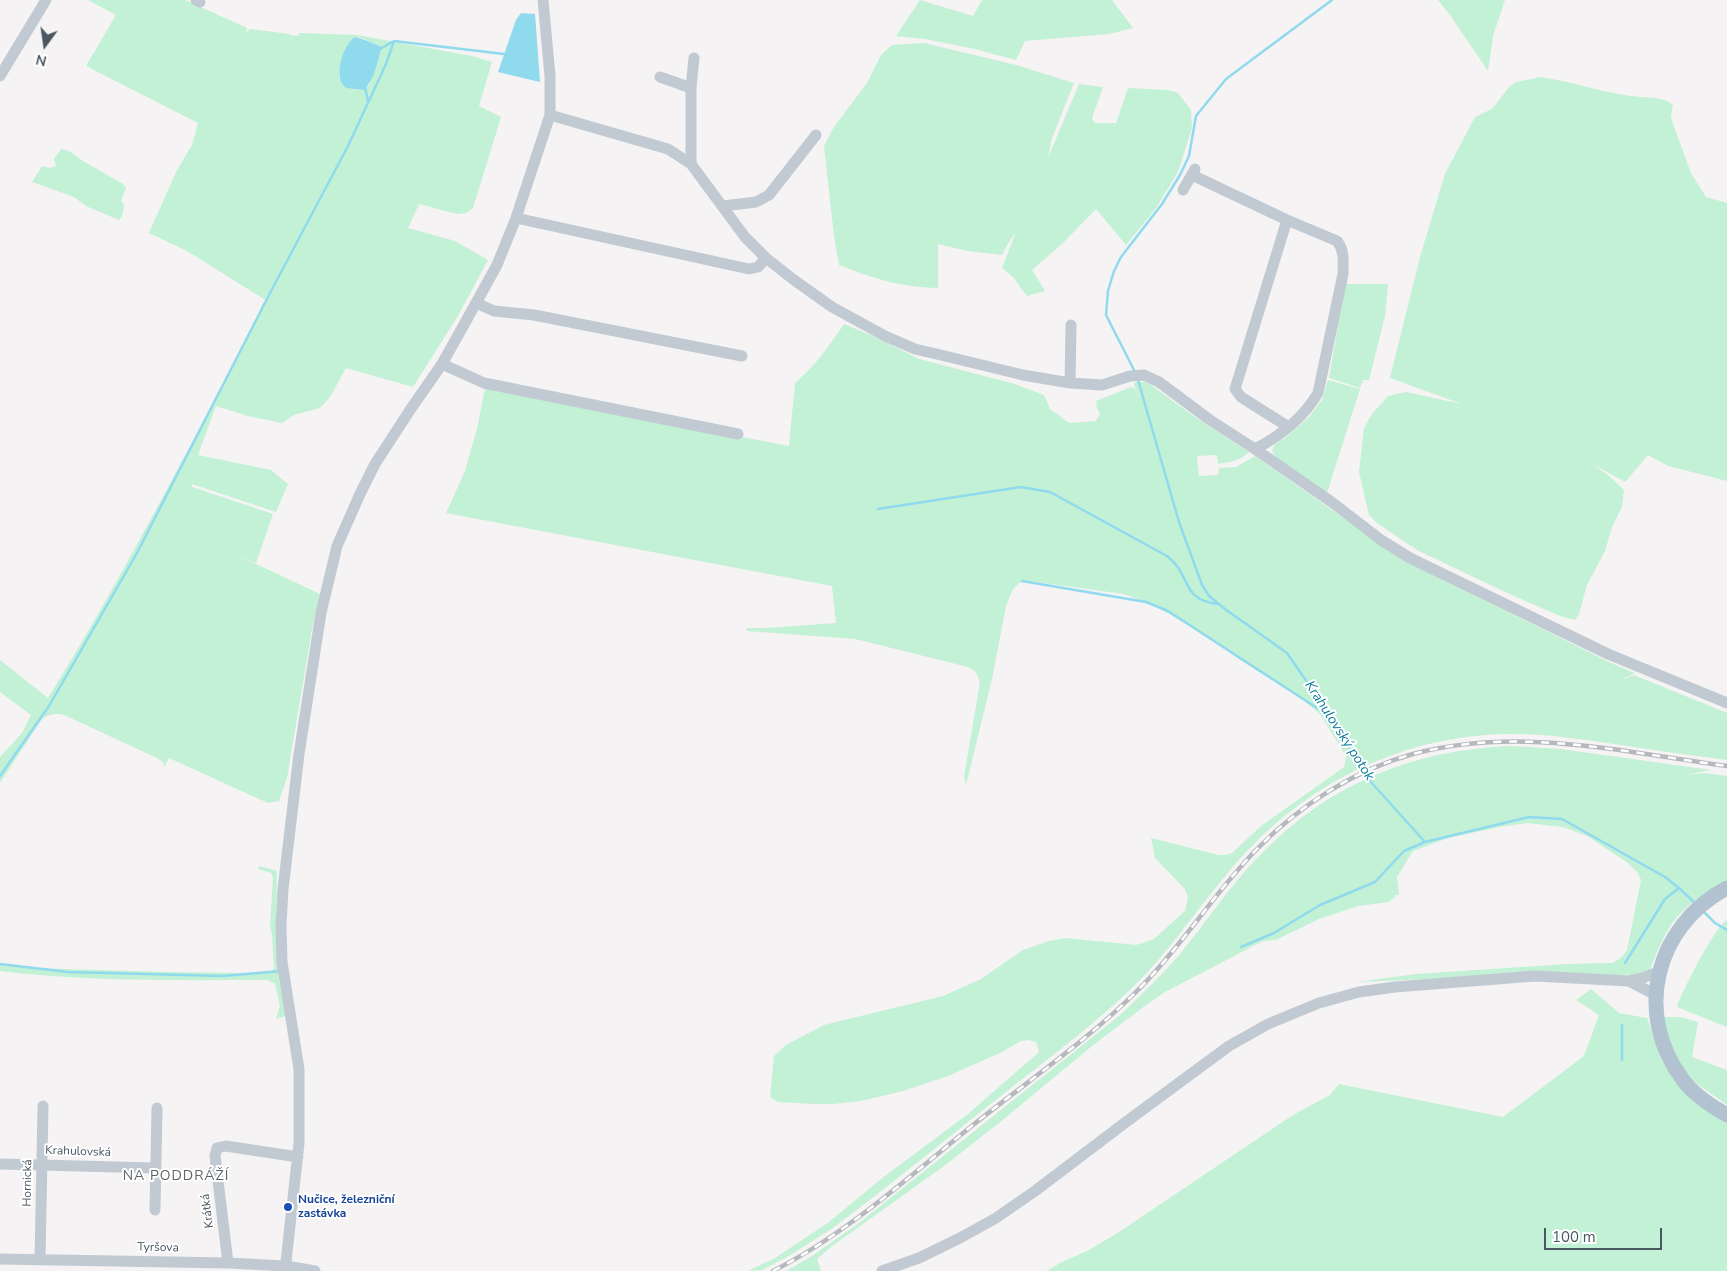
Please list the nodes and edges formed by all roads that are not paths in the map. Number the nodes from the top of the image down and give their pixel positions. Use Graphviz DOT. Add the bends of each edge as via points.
graph roads {
  1 [pos="42,0"];
  2 [pos="46,0"];
  3 [pos="543,0"];
  4 [pos="694,58"];
  5 [pos="0,76"];
  6 [pos="660,76"];
  7 [pos="691,88"];
  8 [pos="550,115"];
  9 [pos="816,135"];
  10 [pos="691,164"];
  11 [pos="1183,190"];
  12 [pos="723,206"];
  13 [pos="516,218"];
  14 [pos="1287,220"];
  15 [pos="766,258"];
  16 [pos="476,304"];
  17 [pos="1071,325"];
  18 [pos="742,356"];
  19 [pos="442,364"];
  20 [pos="1070,383"];
  21 [pos="1287,426"];
  22 [pos="738,434"];
  23 [pos="1255,449"];
  24 [pos="1727,703"];
  25 [pos="1727,888"];
  26 [pos="1660,971"];
  27 [pos="1629,981"];
  28 [pos="1656,1001"];
  29 [pos="43,1106"];
  30 [pos="157,1108"];
  31 [pos="1727,1115"];
  32 [pos="298,1157"];
  33 [pos="0,1164"];
  34 [pos="42,1165"];
  35 [pos="155,1168"];
  36 [pos="155,1210"];
  37 [pos="0,1259"];
  38 [pos="40,1260"];
  39 [pos="228,1263"];
  40 [pos="138,1266"];
  41 [pos="285,1268"];
  42 [pos="315,1271"];
  43 [pos="882,1271"];
  1 -- 2 [label="street"];
  2 -- 5 [label="street"];
  3 -- 8 [label="street"];
  4 -- 7 [label="street"];
  6 -- 7 [label="street"];
  7 -- 10 [label="street"];
  8 -- 10 [label="street" via="668,149"];
  8 -- 13 [label="street"];
  9 -- 12 [label="street" via="770,195 756,202"];
  10 -- 12 [label="street"];
  11 -- 14 [label="street" via="1194,172"];
  12 -- 15 [label="street" via="745,237"];
  13 -- 15 [label="street" via="749,269 758,267"];
  13 -- 16 [label="street" via="497,265"];
  14 -- 21 [label="street" via="1235,389 1241,397"];
  14 -- 21 [label="street" via="1337,241 1343,257 1343,274 1318,393"];
  15 -- 20 [label="street" via="832,307 885,336 915,348 1023,375"];
  16 -- 18 [label="street" via="494,311 534,315"];
  16 -- 19 [label="street"];
  17 -- 20 [label="street"];
  19 -- 22 [label="street" via="484,383"];
  19 -- 32 [label="street" via="375,464 337,546 321,613 299,754 281,926 282,962 299,1069"];
  20 -- 23 [label="street" via="1102,385 1144,375"];
  21 -- 23 [label="street" via="1272,440"];
  23 -- 24 [label="street" via="1410,558 1608,654"];
  25 -- 26 [label="main road" via="1699,906 1673,938"];
  26 -- 27 [label="street"];
  26 -- 28 [label="main road"];
  27 -- 28 [label="street"];
  27 -- 43 [label="street" via="1535,976 1359,992 1319,1003 1268,1024 1229,1046 996,1218 919,1258"];
  28 -- 31 [label="main road" via="1657,1023 1665,1051 1683,1080 1707,1103"];
  29 -- 34 [label="street, Hornická"];
  30 -- 35 [label="street"];
  32 -- 39 [label="street, Krátká" via="226,1146 217,1148 215,1156"];
  32 -- 41 [label="street"];
  33 -- 34 [label="street, Krahulovská"];
  34 -- 35 [label="street, Krahulovská"];
  34 -- 38 [label="street, Hornická"];
  35 -- 36 [label="street"];
  37 -- 38 [label="street, Tyršova"];
  38 -- 40 [label="street, Tyršova"];
  39 -- 40 [label="street, Tyršova"];
  39 -- 41 [label="street, Tyršova"];
  41 -- 42 [label="street, Tyršova"];
}
